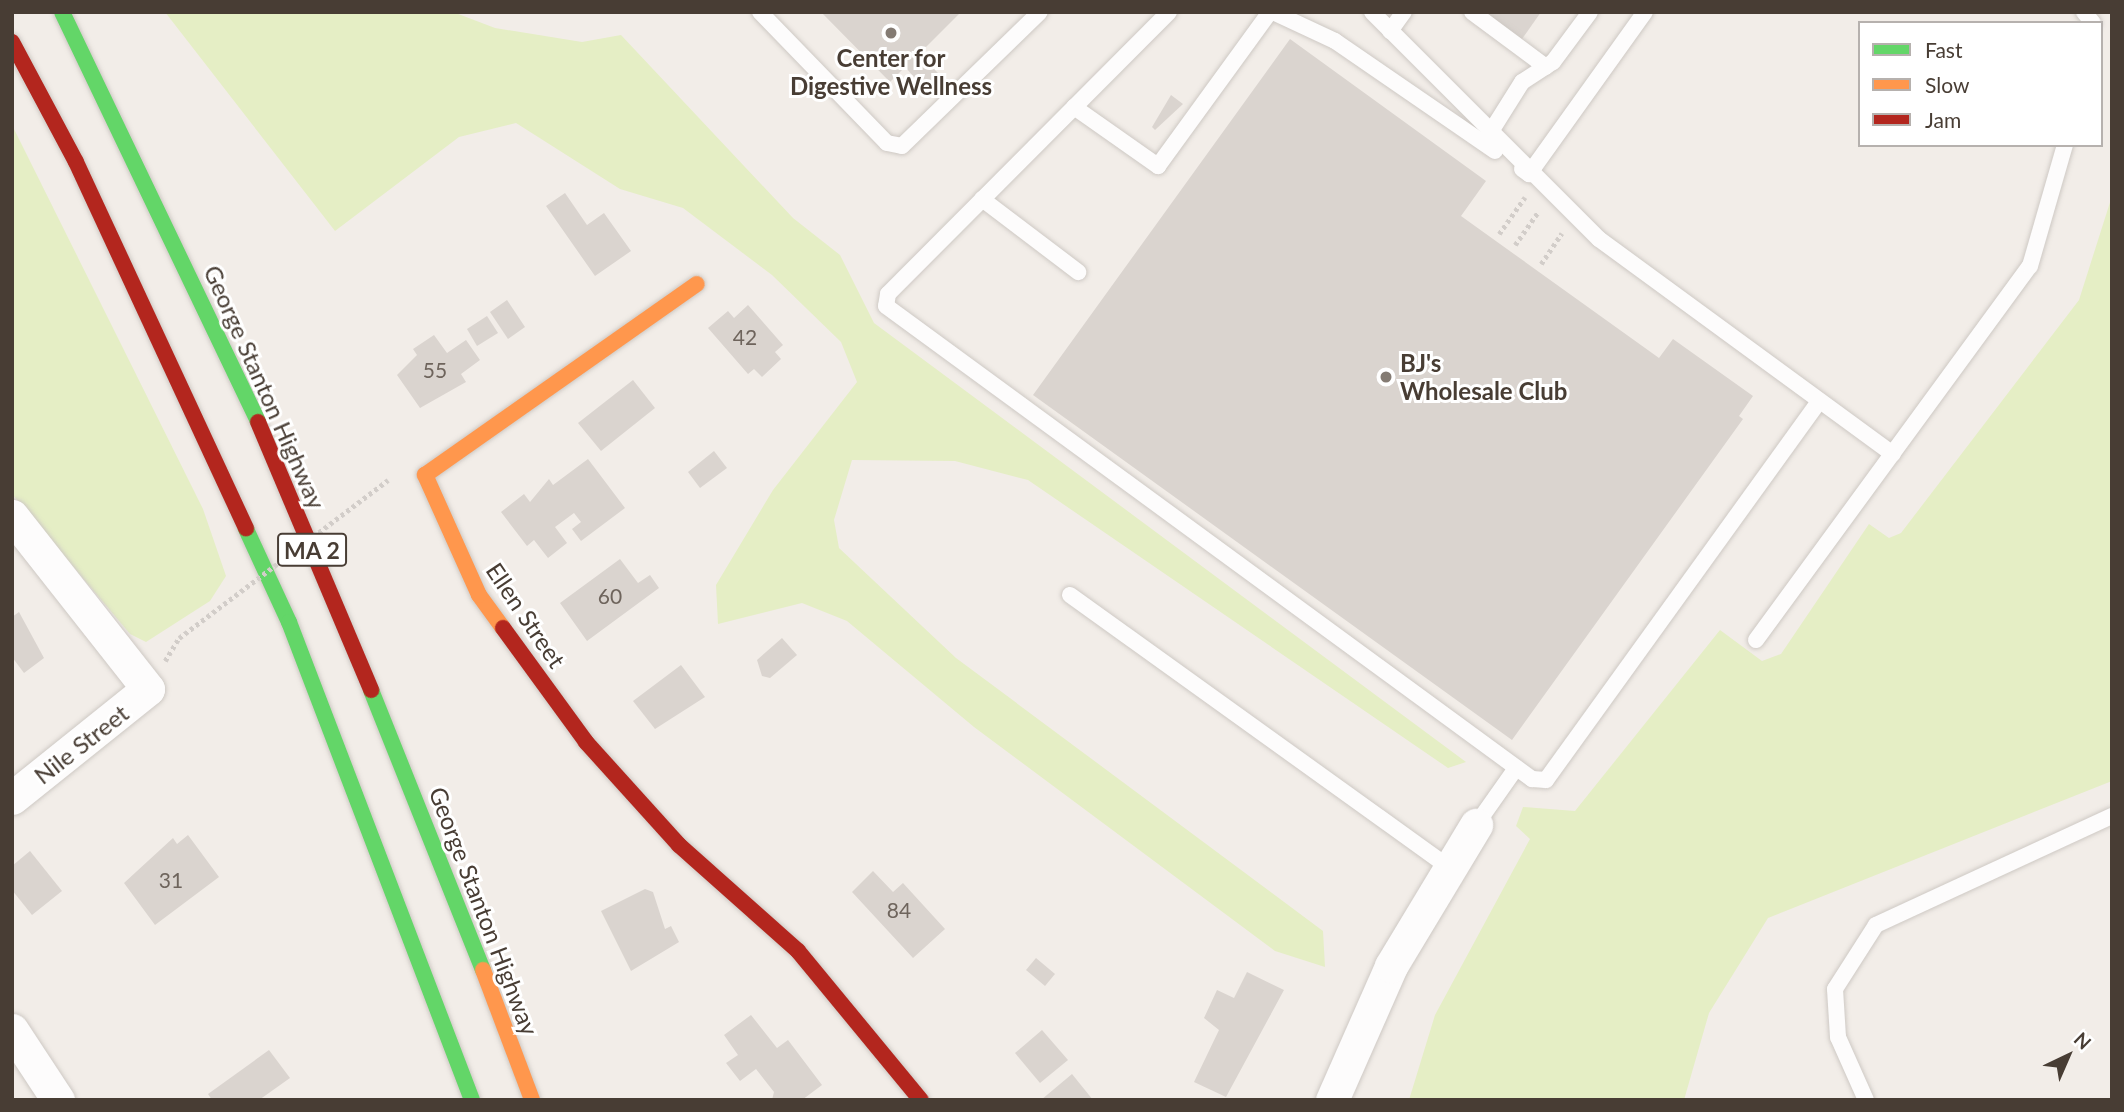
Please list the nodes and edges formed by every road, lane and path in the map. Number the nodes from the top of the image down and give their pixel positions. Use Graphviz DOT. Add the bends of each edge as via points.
graph roads {
  1 [pos="62,12"];
  2 [pos="760,12"];
  3 [pos="1040,12"];
  4 [pos="1169,12"];
  5 [pos="1272,12"];
  6 [pos="1372,12"];
  7 [pos="1405,12"];
  8 [pos="1472,12"];
  9 [pos="1590,12"];
  10 [pos="1645,12"];
  11 [pos="1390,32"];
  12 [pos="12,41"];
  13 [pos="1546,67"];
  14 [pos="1074,107"];
  15 [pos="1486,139"];
  16 [pos="2065,147"];
  17 [pos="1533,177"];
  18 [pos="1550,194"];
  19 [pos="982,200"];
  20 [pos="1574,216"];
  21 [pos="1499,234"];
  22 [pos="1515,245"];
  23 [pos="1541,264"];
  24 [pos="1078,272"];
  25 [pos="697,284"];
  26 [pos="1819,401"];
  27 [pos="1893,454"];
  28 [pos="388,480"];
  29 [pos="12,516"];
  30 [pos="1070,595"];
  31 [pos="178,638"];
  32 [pos="1756,640"];
  33 [pos="1516,768"];
  34 [pos="12,798"];
  35 [pos="2112,816"];
  36 [pos="1476,825"];
  37 [pos="1448,867"];
  38 [pos="12,1030"];
  39 [pos="58,1100"];
  40 [pos="472,1100"];
  41 [pos="532,1100"];
  42 [pos="921,1100"];
  43 [pos="1332,1100"];
  44 [pos="1866,1100"];
  1 -- 41 [label="main road, George Stanton Highway / MA 2" via="230,357 417,798"];
  2 -- 3 [label="lane" via="887,144 902,146"];
  4 -- 14 [label="lane"];
  5 -- 14 [label="lane" via="1158,166"];
  5 -- 15 [label="lane" via="1335,41"];
  6 -- 11 [label="lane"];
  7 -- 11 [label="lane"];
  8 -- 13 [label="lane"];
  9 -- 13 [label="lane"];
  10 -- 17 [label="lane"];
  11 -- 15 [label="lane"];
  12 -- 40 [label="main road, MA 2" via="76,162 289,622"];
  13 -- 15 [label="lane" via="1522,82"];
  14 -- 19 [label="lane"];
  15 -- 17 [label="lane"];
  16 -- 27 [label="lane" via="2030,266"];
  17 -- 18 [label="lane"];
  17 -- 21 [label="path"];
  18 -- 20 [label="lane"];
  18 -- 22 [label="path"];
  19 -- 24 [label="lane"];
  19 -- 33 [label="lane" via="888,294 886,306"];
  20 -- 23 [label="path"];
  20 -- 26 [label="lane"];
  25 -- 42 [label="main road, Ellen Street" via="425,475 479,595 586,742 678,845 817,972"];
  26 -- 27 [label="lane"];
  26 -- 33 [label="lane" via="1546,780 1538,782"];
  27 -- 32 [label="lane"];
  28 -- 31 [label="path, bridge"];
  29 -- 34 [label="street, Nile Street" via="148,688"];
  30 -- 37 [label="lane"];
  33 -- 36 [label="lane"];
  35 -- 44 [label="lane" via="1875,925 1835,989 1839,1037"];
  36 -- 37 [label="street"];
  37 -- 43 [label="street" via="1391,965"];
  38 -- 39 [label="street"];
}
